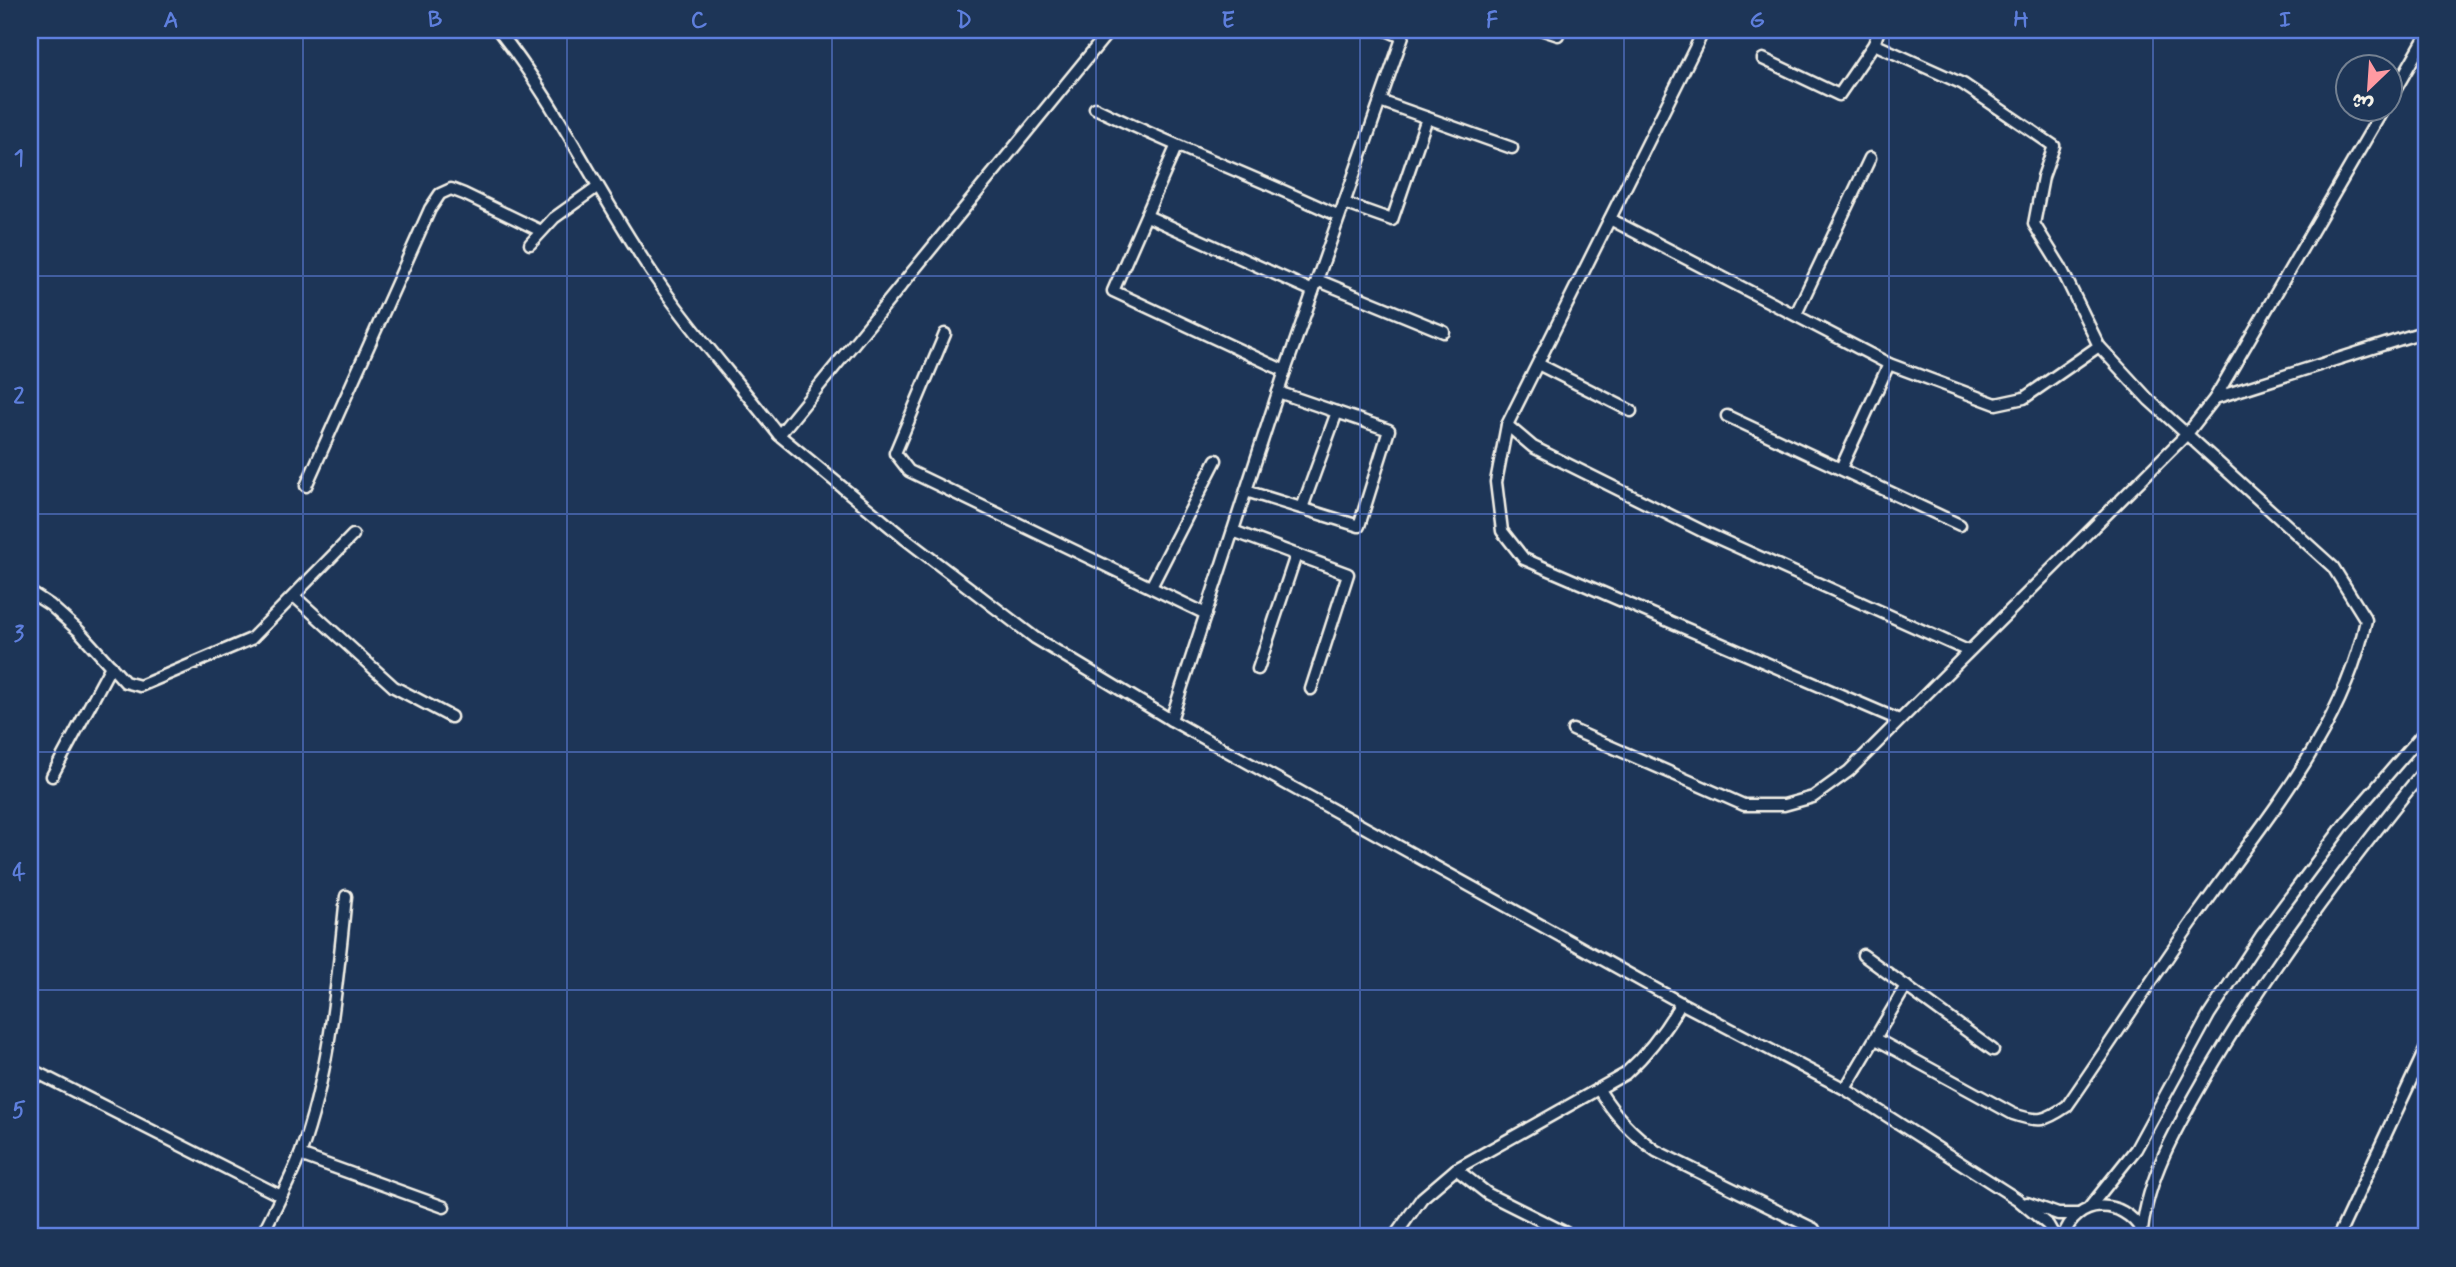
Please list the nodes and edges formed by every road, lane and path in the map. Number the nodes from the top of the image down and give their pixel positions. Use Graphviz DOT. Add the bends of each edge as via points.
graph roads {
  1 [pos="498,30"];
  2 [pos="1110,30"];
  3 [pos="1386,30"];
  4 [pos="1543,30"];
  5 [pos="1704,30"];
  6 [pos="1879,30"];
  7 [pos="1404,34"];
  8 [pos="1558,35"];
  9 [pos="2426,36"];
  10 [pos="1874,44"];
  11 [pos="1763,59"];
  12 [pos="2404,73"];
  13 [pos="1380,101"];
  14 [pos="1095,108"];
  15 [pos="1427,118"];
  16 [pos="2376,122"];
  17 [pos="1176,147"];
  18 [pos="1511,148"];
  19 [pos="1870,158"];
  20 [pos="597,187"];
  21 [pos="1344,203"];
  22 [pos="1147,216"];
  23 [pos="1339,216"];
  24 [pos="1609,219"];
  25 [pos="541,232"];
  26 [pos="530,244"];
  27 [pos="1317,280"];
  28 [pos="1313,291"];
  29 [pos="1796,314"];
  30 [pos="2426,331"];
  31 [pos="1444,332"];
  32 [pos="945,334"];
  33 [pos="2099,346"];
  34 [pos="1889,364"];
  35 [pos="1540,365"];
  36 [pos="1285,371"];
  37 [pos="1278,392"];
  38 [pos="2215,398"];
  39 [pos="1631,411"];
  40 [pos="1337,412"];
  41 [pos="1727,416"];
  42 [pos="1507,425"];
  43 [pos="2187,434"];
  44 [pos="779,435"];
  45 [pos="1216,460"];
  46 [pos="1841,468"];
  47 [pos="306,486"];
  48 [pos="1246,491"];
  49 [pos="1301,508"];
  50 [pos="1960,525"];
  51 [pos="1233,531"];
  52 [pos="353,535"];
  53 [pos="1296,555"];
  54 [pos="1151,587"];
  55 [pos="30,592"];
  56 [pos="293,596"];
  57 [pos="1206,614"];
  58 [pos="1968,651"];
  59 [pos="111,666"];
  60 [pos="1258,668"];
  61 [pos="1311,689"];
  62 [pos="451,717"];
  63 [pos="1171,720"];
  64 [pos="1899,720"];
  65 [pos="1573,730"];
  66 [pos="2426,730"];
  67 [pos="2426,768"];
  68 [pos="52,776"];
  69 [pos="346,897"];
  70 [pos="1863,955"];
  71 [pos="1906,986"];
  72 [pos="1681,1003"];
  73 [pos="1876,1039"];
  74 [pos="2426,1048"];
  75 [pos="1993,1050"];
  76 [pos="30,1069"];
  77 [pos="1845,1089"];
  78 [pos="1599,1090"];
  79 [pos="300,1154"];
  80 [pos="1456,1169"];
  81 [pos="281,1196"];
  82 [pos="2017,1199"];
  83 [pos="444,1207"];
  84 [pos="2089,1208"];
  85 [pos="2078,1214"];
  86 [pos="1814,1229"];
  87 [pos="2143,1234"];
  88 [pos="261,1237"];
  89 [pos="1394,1237"];
  90 [pos="1574,1237"];
  91 [pos="2055,1237"];
  92 [pos="2063,1237"];
  93 [pos="2338,1237"];
  1 -- 20 [label="lane" via="552,104"];
  2 -- 44 [label="lane"];
  3 -- 7 [label="lane"];
  4 -- 8 [label="lane"];
  5 -- 24 [label="lane"];
  6 -- 10 [label="lane"];
  7 -- 13 [label="lane"];
  9 -- 12 [label="lane"];
  10 -- 11 [label="lane" via="1839,95"];
  10 -- 33 [label="lane" via="1963,84 2054,146 2034,224"];
  13 -- 15 [label="lane"];
  13 -- 21 [label="lane"];
  14 -- 17 [label="lane"];
  15 -- 18 [label="lane"];
  15 -- 21 [label="lane" via="1392,220"];
  16 -- 38 [label="lane"];
  17 -- 22 [label="lane"];
  17 -- 23 [label="lane" via="1256,177"];
  19 -- 29 [label="lane"];
  20 -- 25 [label="lane"];
  20 -- 44 [label="lane" via="658,282"];
  21 -- 23 [label="lane"];
  22 -- 28 [label="lane"];
  22 -- 36 [label="lane" via="1113,291"];
  23 -- 27 [label="lane"];
  24 -- 29 [label="lane"];
  24 -- 35 [label="lane"];
  25 -- 26 [label="lane"];
  25 -- 47 [label="lane" via="451,189 440,194"];
  27 -- 28 [label="lane"];
  27 -- 31 [label="lane"];
  28 -- 36 [label="lane"];
  29 -- 34 [label="lane"];
  30 -- 38 [label="lane"];
  32 -- 54 [label="lane" via="895,453 909,471"];
  33 -- 34 [label="lane" via="2024,398 1996,404"];
  33 -- 43 [label="lane"];
  34 -- 46 [label="lane"];
  35 -- 39 [label="lane"];
  35 -- 42 [label="lane"];
  36 -- 37 [label="lane"];
  37 -- 40 [label="lane"];
  37 -- 48 [label="lane"];
  38 -- 43 [label="lane"];
  40 -- 49 [label="lane"];
  40 -- 49 [label="lane" via="1389,430 1359,526"];
  41 -- 46 [label="lane"];
  42 -- 58 [label="lane" via="1533,447 1704,532"];
  42 -- 64 [label="lane" via="1496,482 1502,531 1524,559"];
  43 -- 58 [label="lane"];
  43 -- 73 [label="lane" via="2333,567 2366,620 2359,656 2300,775 2203,905 2067,1106 2048,1119 2030,1120 2013,1114"];
  44 -- 63 [label="lane" via="1035,638"];
  45 -- 54 [label="lane"];
  46 -- 50 [label="lane"];
  48 -- 49 [label="lane"];
  48 -- 51 [label="lane"];
  51 -- 53 [label="lane"];
  51 -- 57 [label="lane"];
  52 -- 56 [label="lane"];
  53 -- 60 [label="lane"];
  53 -- 61 [label="lane" via="1348,574"];
  54 -- 57 [label="lane"];
  55 -- 59 [label="lane" via="60,614"];
  56 -- 59 [label="lane" via="251,639 147,684 125,682"];
  56 -- 62 [label="lane" via="394,687"];
  57 -- 63 [label="lane"];
  58 -- 64 [label="lane"];
  59 -- 68 [label="lane"];
  63 -- 72 [label="lane"];
  64 -- 65 [label="lane" via="1849,771 1813,797 1784,805 1730,801"];
  66 -- 84 [label="lane" via="2344,825 2261,936 2209,1015 2136,1149"];
  67 -- 87 [label="lane" via="2364,845 2234,1029 2176,1129 2150,1191"];
  69 -- 79 [label="lane" via="331,1033"];
  70 -- 71 [label="lane"];
  71 -- 73 [label="lane"];
  71 -- 75 [label="lane"];
  72 -- 77 [label="lane"];
  72 -- 78 [label="lane" via="1647,1054"];
  73 -- 77 [label="lane"];
  74 -- 93 [label="lane"];
  76 -- 81 [label="lane"];
  77 -- 82 [label="lane"];
  78 -- 80 [label="lane"];
  78 -- 86 [label="lane" via="1614,1114 1656,1151"];
  79 -- 81 [label="lane"];
  79 -- 83 [label="lane"];
  80 -- 89 [label="lane" via="1422,1198"];
  80 -- 90 [label="lane" via="1488,1194"];
  81 -- 88 [label="lane"];
  82 -- 85 [label="lane" via="2058,1214"];
  82 -- 91 [label="lane" via="2048,1225"];
  84 -- 85 [label="lane"];
  84 -- 87 [label="lane" via="2114,1207 2135,1220"];
  85 -- 92 [label="lane"];
}
